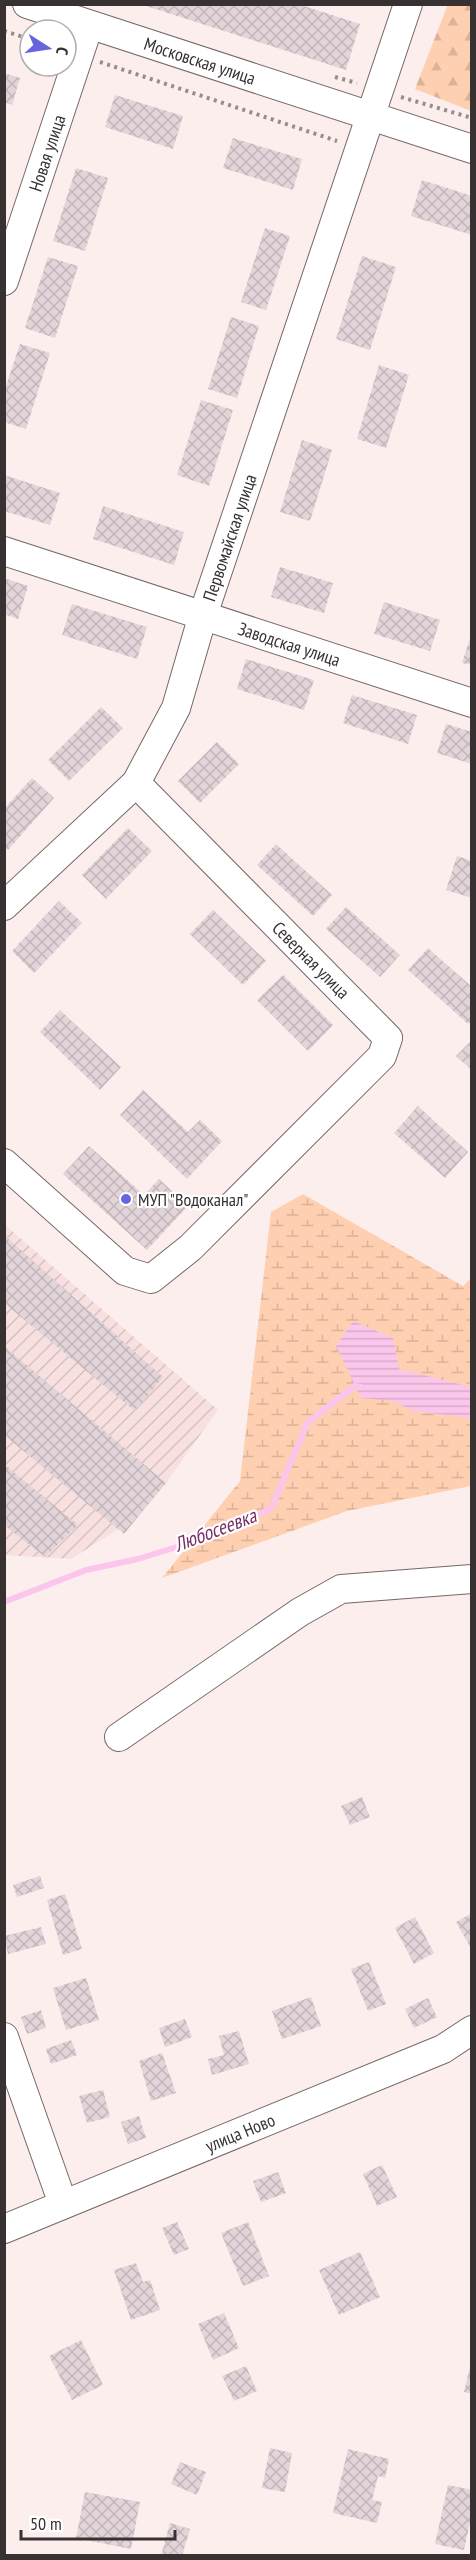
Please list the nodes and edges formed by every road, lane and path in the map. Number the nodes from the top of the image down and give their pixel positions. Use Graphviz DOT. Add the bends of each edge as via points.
graph roads {
  1 [pos="27,4"];
  2 [pos="408,4"];
  3 [pos="89,25"];
  4 [pos="79,56"];
  5 [pos="399,97"];
  6 [pos="371,118"];
  7 [pos="471,118"];
  8 [pos="338,141"];
  9 [pos="471,149"];
  10 [pos="4,281"];
  11 [pos="4,551"];
  12 [pos="203,615"];
  13 [pos="471,703"];
  14 [pos="136,783"];
  15 [pos="4,906"];
  16 [pos="4,1163"];
  17 [pos="471,1579"];
  18 [pos="118,1737"];
  19 [pos="471,2030"];
  20 [pos="4,2037"];
  21 [pos="63,2204"];
  22 [pos="4,2229"];
  1 -- 3 [label="street, Московская улица"];
  2 -- 6 [label="street, Первомайская улица"];
  3 -- 4 [label="street, Новая улица"];
  3 -- 6 [label="street, Московская улица"];
  4 -- 8 [label="path"];
  4 -- 10 [label="street, Новая улица"];
  5 -- 7 [label="path"];
  6 -- 9 [label="street, Московская улица"];
  6 -- 12 [label="street, Первомайская улица"];
  11 -- 12 [label="street, Заводская улица"];
  12 -- 13 [label="street, Заводская улица"];
  12 -- 14 [label="street, Первомайская улица" via="176,708"];
  14 -- 15 [label="street, Первомайская улица"];
  14 -- 16 [label="street, Северная улица" via="388,1038 382,1056 190,1248 152,1279 125,1271"];
  17 -- 18 [label="street" via="341,1589 300,1612"];
  19 -- 21 [label="street, улица Ново" via="443,2049"];
  20 -- 21 [label="street"];
  21 -- 22 [label="street, улица Ново"];
}
